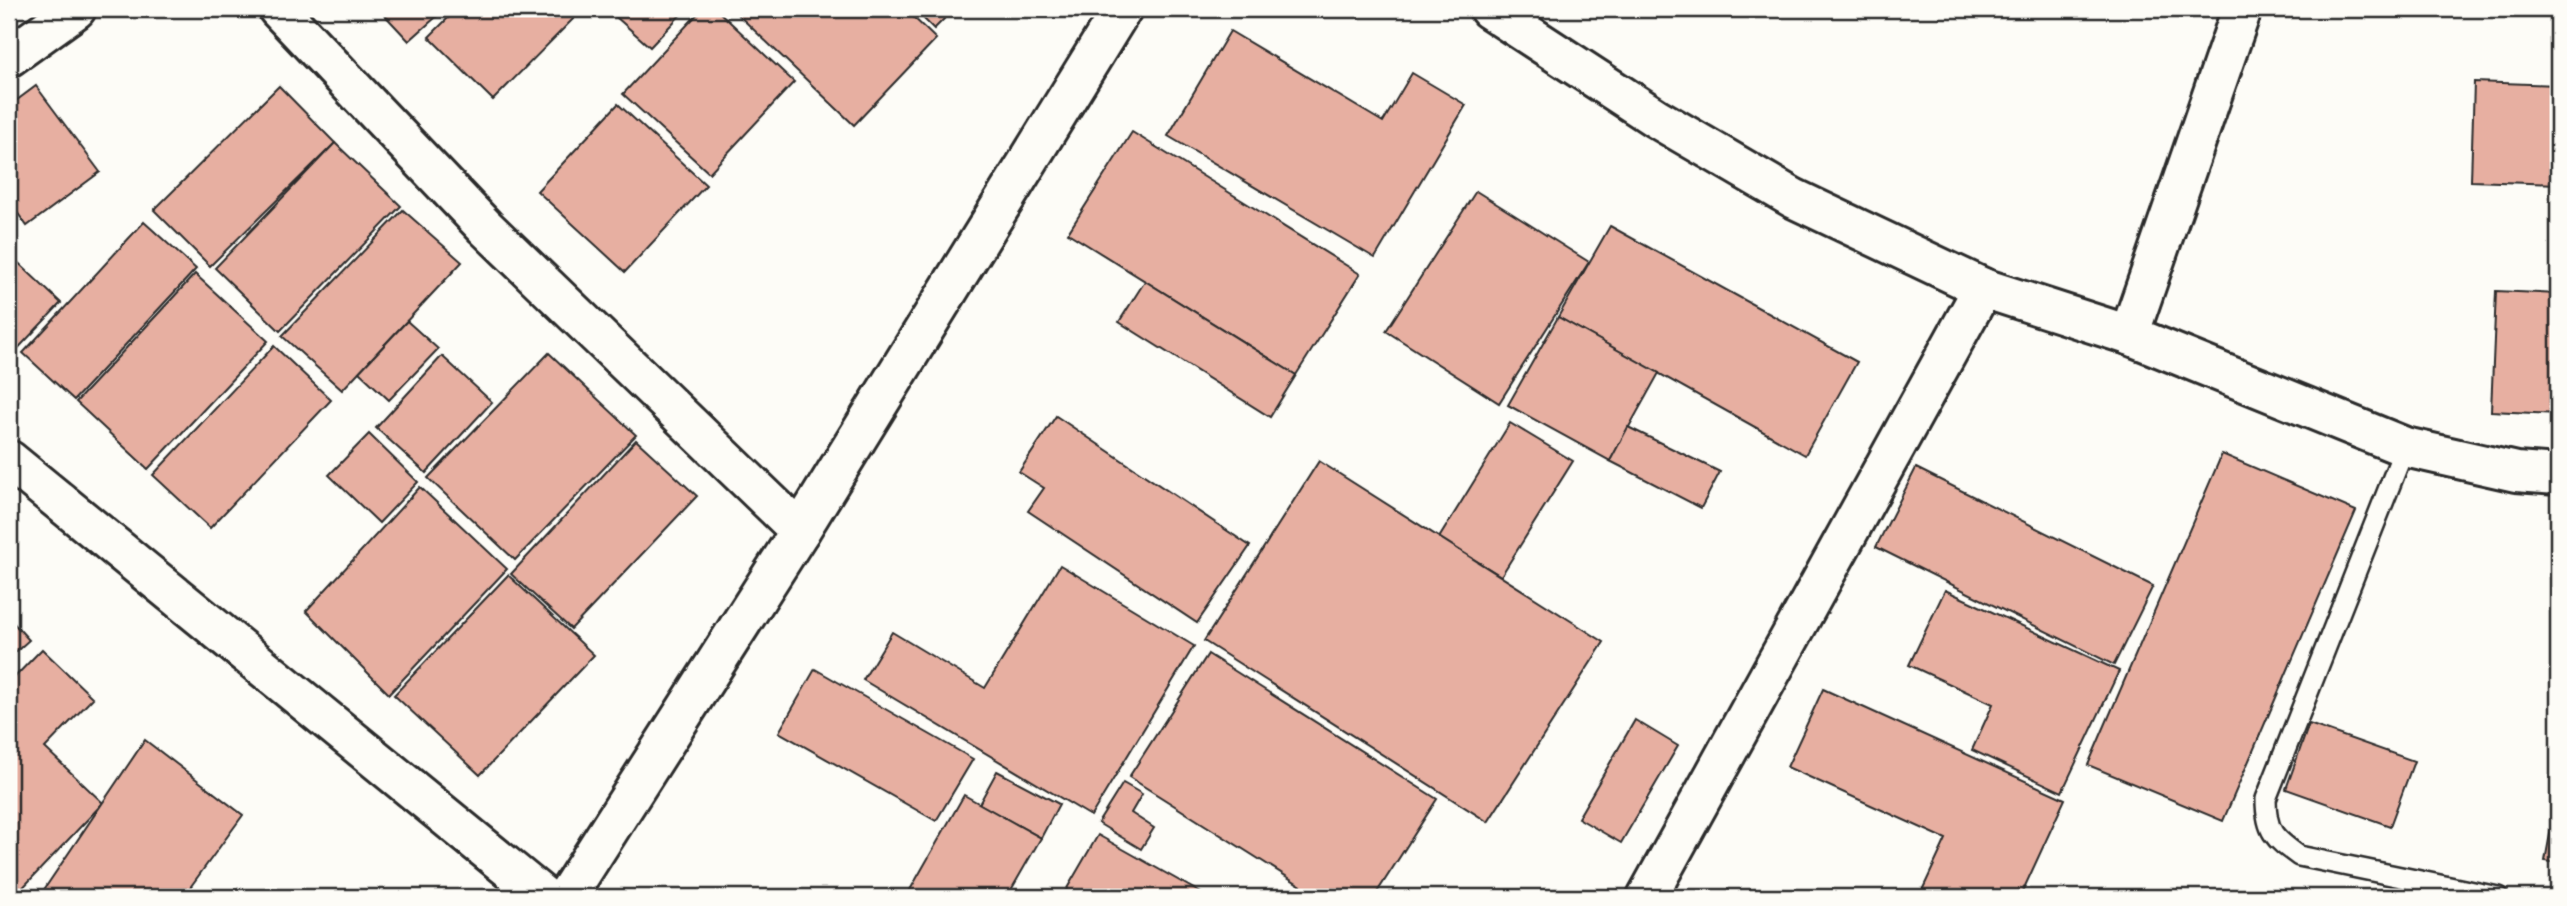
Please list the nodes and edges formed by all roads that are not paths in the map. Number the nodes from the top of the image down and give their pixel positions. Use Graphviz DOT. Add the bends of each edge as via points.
graph roads {
  1 [pos="76,9"];
  2 [pos="278,9"];
  3 [pos="1122,9"];
  4 [pos="1489,9"];
  5 [pos="2242,9"];
  6 [pos="9,57"];
  7 [pos="1983,288"];
  8 [pos="2129,335"];
  9 [pos="2405,447"];
  10 [pos="9,460"];
  11 [pos="2558,475"];
  12 [pos="800,531"];
  13 [pos="544,897"];
  14 [pos="566,897"];
  15 [pos="1647,897"];
  16 [pos="2498,897"];
  1 -- 6 [label="street"];
  2 -- 12 [label="street" via="485,227"];
  3 -- 12 [label="street"];
  4 -- 7 [label="street" via="1656,118 1793,198"];
  5 -- 8 [label="street"];
  7 -- 8 [label="street"];
  7 -- 15 [label="street"];
  8 -- 9 [label="street"];
  9 -- 11 [label="street" via="2516,472"];
  9 -- 16 [label="lane" via="2266,799 2266,821 2275,839 2300,856"];
  10 -- 13 [label="street"];
  12 -- 14 [label="street"];
}
